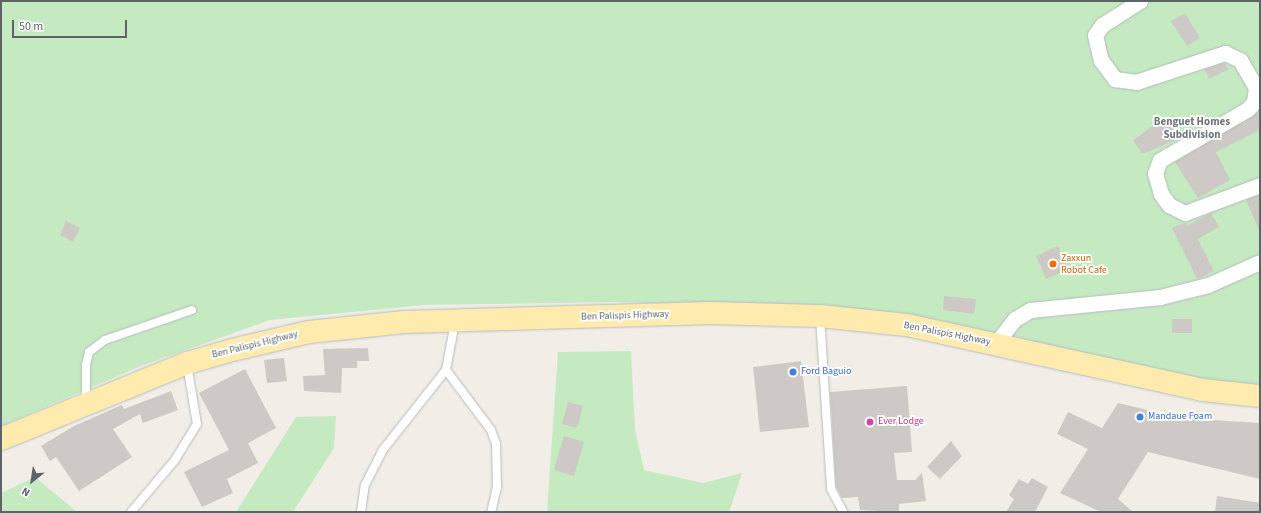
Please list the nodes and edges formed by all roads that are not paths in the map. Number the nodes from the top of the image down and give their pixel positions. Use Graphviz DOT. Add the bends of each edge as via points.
graph roads {
  1 [pos="1140,1"];
  2 [pos="1260,185"];
  3 [pos="1260,262"];
  4 [pos="192,310"];
  5 [pos="820,316"];
  6 [pos="455,320"];
  7 [pos="996,343"];
  8 [pos="187,363"];
  9 [pos="446,370"];
  10 [pos="1260,396"];
  11 [pos="86,404"];
  12 [pos="1,439"];
  13 [pos="131,512"];
  14 [pos="361,512"];
  15 [pos="491,512"];
  16 [pos="843,512"];
  1 -- 2 [label="street" via="1102,25 1095,35 1101,60 1115,79 1136,82 1225,53 1240,60 1256,88 1254,102 1248,109 1160,160 1155,173 1161,194 1169,205 1190,212"];
  3 -- 7 [label="street" via="1208,285 1160,297 1030,310 1015,319"];
  4 -- 11 [label="lane" via="105,340 89,352 86,366"];
  5 -- 6 [label="main road, Ben Palispis Highway" via="709,313"];
  5 -- 7 [label="main road, Ben Palispis Highway" via="907,325"];
  5 -- 16 [label="lane" via="831,489"];
  6 -- 8 [label="main road, Ben Palispis Highway" via="404,322 309,332"];
  6 -- 9 [label="lane"];
  7 -- 10 [label="main road, Ben Palispis Highway" via="1202,390"];
  8 -- 11 [label="main road, Ben Palispis Highway"];
  8 -- 13 [label="lane" via="197,424 175,460"];
  9 -- 14 [label="lane" via="382,451 366,485"];
  9 -- 15 [label="lane" via="491,430 496,444 497,487"];
  11 -- 12 [label="main road, Ben Palispis Highway"];
}
